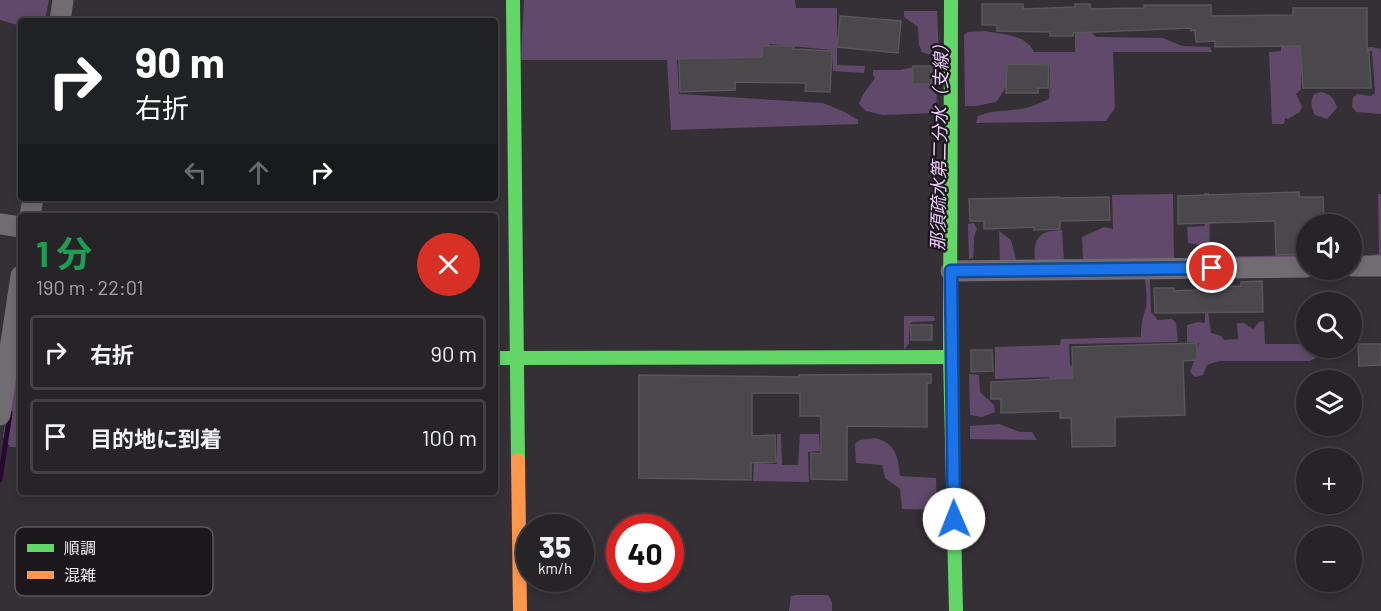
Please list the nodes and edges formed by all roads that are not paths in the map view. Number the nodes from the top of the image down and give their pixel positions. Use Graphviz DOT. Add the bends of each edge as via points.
graph roads {
  1 [pos="63,0"];
  2 [pos="513,0"];
  3 [pos="951,0"];
  4 [pos="60,18"];
  5 [pos="0,224"];
  6 [pos="18,227"];
  7 [pos="1362,266"];
  8 [pos="1381,266"];
  9 [pos="1296,267"];
  10 [pos="951,271"];
  11 [pos="18,315"];
  12 [pos="15,354"];
  13 [pos="950,357"];
  14 [pos="498,358"];
  15 [pos="517,358"];
  16 [pos="0,415"];
  17 [pos="520,611"];
  18 [pos="956,611"];
  1 -- 4 [label="street"];
  2 -- 15 [label="street"];
  3 -- 10 [label="street"];
  5 -- 6 [label="street"];
  7 -- 8 [label="street"];
  9 -- 10 [label="street"];
  10 -- 13 [label="street"];
  11 -- 12 [label="street"];
  12 -- 16 [label="street"];
  13 -- 15 [label="street"];
  13 -- 18 [label="street"];
  14 -- 15 [label="street"];
  15 -- 17 [label="street"];
}
